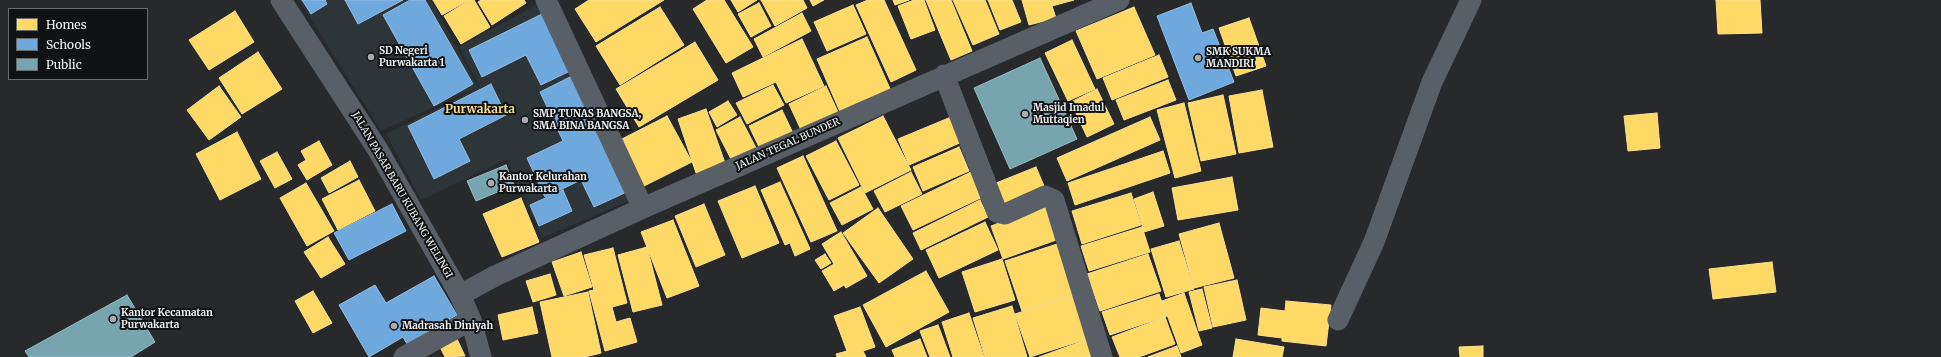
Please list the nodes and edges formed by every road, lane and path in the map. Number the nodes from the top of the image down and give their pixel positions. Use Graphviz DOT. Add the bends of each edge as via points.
graph roads {
  1 [pos="281,0"];
  2 [pos="546,0"];
  3 [pos="1119,0"];
  4 [pos="1471,0"];
  5 [pos="944,75"];
  6 [pos="643,208"];
  7 [pos="460,295"];
  8 [pos="472,320"];
  9 [pos="1338,320"];
  10 [pos="404,357"];
  11 [pos="481,357"];
  12 [pos="1102,357"];
  1 -- 7 [label="street, JALAN PASAR BARU KUBANG WELINGI" via="378,150"];
  2 -- 6 [label="street"];
  3 -- 5 [label="street, JALAN TEGAL BUNDER"];
  4 -- 9 [label="street" via="1432,82 1374,242"];
  5 -- 6 [label="street, JALAN TEGAL BUNDER"];
  5 -- 12 [label="street" via="997,212 1005,214 1046,196 1054,200"];
  6 -- 7 [label="street, JALAN TEGAL BUNDER" via="495,276"];
  7 -- 8 [label="street, JALAN PASAR BARU KUBANG WELINGI"];
  8 -- 10 [label="street"];
  8 -- 11 [label="street, JALAN PASAR BARU KUBANG WELINGI"];
}
